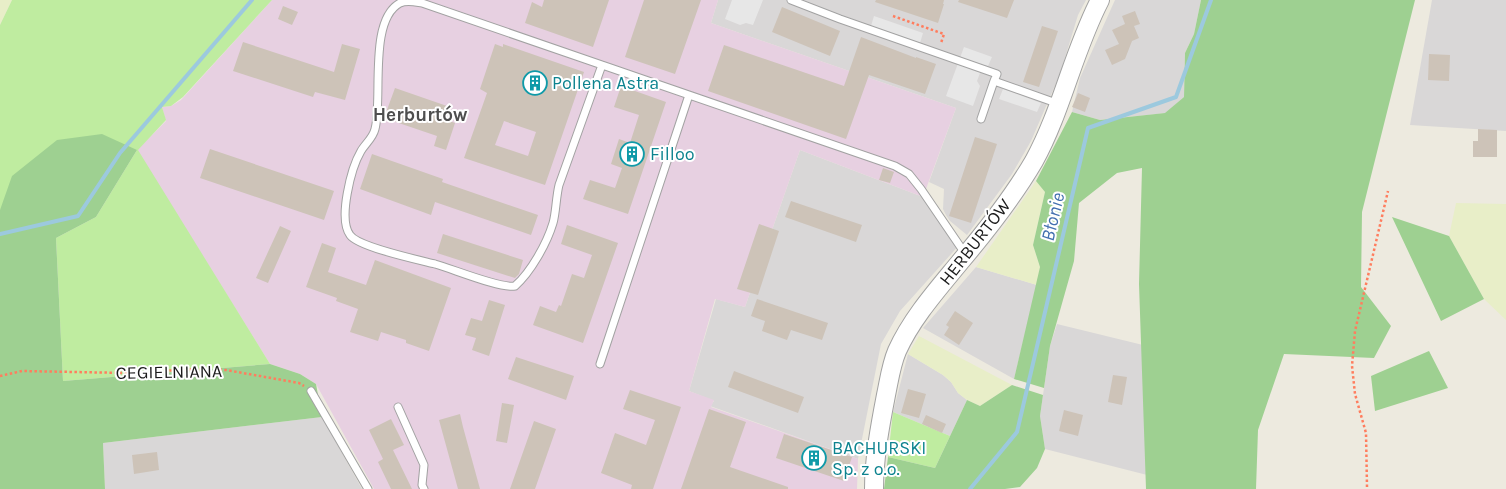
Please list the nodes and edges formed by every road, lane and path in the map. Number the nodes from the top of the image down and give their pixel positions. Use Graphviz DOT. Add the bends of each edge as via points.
graph roads {
  1 [pos="792,0"];
  2 [pos="1100,0"];
  3 [pos="893,16"];
  4 [pos="938,53"];
  5 [pos="602,65"];
  6 [pos="994,81"];
  7 [pos="689,95"];
  8 [pos="1060,104"];
  9 [pos="981,118"];
  10 [pos="1388,192"];
  11 [pos="966,255"];
  12 [pos="600,364"];
  13 [pos="0,376"];
  14 [pos="311,391"];
  15 [pos="398,408"];
  16 [pos="1367,487"];
  17 [pos="368,489"];
  18 [pos="424,489"];
  19 [pos="874,489"];
  1 -- 4 [label="lane"];
  2 -- 8 [label="street, HERBURTÓW" via="1085,31"];
  3 -- 4 [label="path" via="944,34"];
  4 -- 6 [label="lane" via="997,74"];
  5 -- 5 [label="lane" via="422,3 399,3 386,21 378,54 375,131 357,159 346,200 344,216 350,236 374,247 504,286 516,286 540,252 554,222 559,185"];
  5 -- 7 [label="lane"];
  6 -- 8 [label="lane"];
  6 -- 9 [label="lane"];
  7 -- 11 [label="lane" via="902,169 921,188"];
  7 -- 12 [label="lane"];
  8 -- 11 [label="street, HERBURTÓW" via="1025,175"];
  10 -- 16 [label="path" via="1355,331 1352,366 1355,394 1366,433"];
  11 -- 19 [label="street, HERBURTÓW" via="925,305 897,352 883,411"];
  13 -- 14 [label="path, CEGIELNIANA" via="22,371 127,373 226,370 299,383"];
  14 -- 17 [label="lane"];
  15 -- 18 [label="lane" via="424,465"];
}
